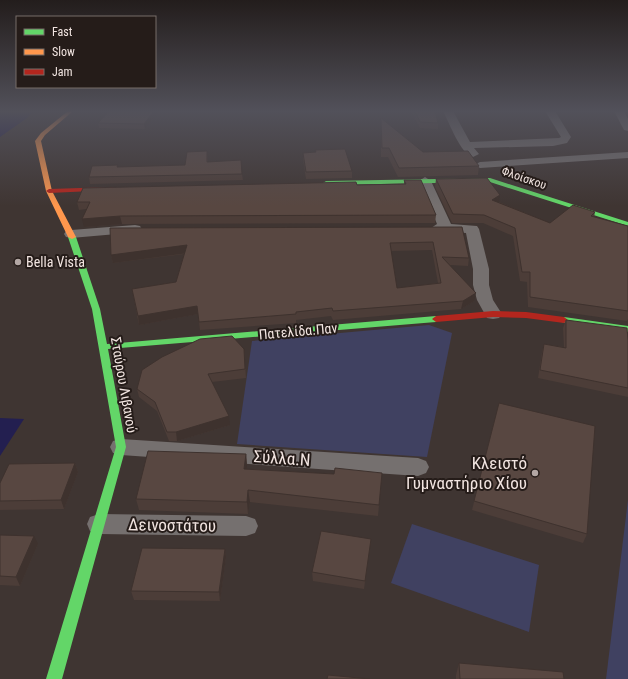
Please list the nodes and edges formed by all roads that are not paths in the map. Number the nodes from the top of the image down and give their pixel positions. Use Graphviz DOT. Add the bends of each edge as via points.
graph roads {
  1 [pos="38,143"];
  2 [pos="555,143"];
  3 [pos="466,145"];
  4 [pos="628,154"];
  5 [pos="480,165"];
  6 [pos="490,180"];
  7 [pos="425,181"];
  8 [pos="313,184"];
  9 [pos="121,189"];
  10 [pos="49,191"];
  11 [pos="628,224"];
  12 [pos="422,228"];
  13 [pos="446,228"];
  14 [pos="146,229"];
  15 [pos="71,234"];
  16 [pos="493,314"];
  17 [pos="628,329"];
  18 [pos="103,347"];
  19 [pos="121,447"];
  20 [pos="418,467"];
  21 [pos="99,524"];
  22 [pos="246,526"];
  23 [pos="54,679"];
  1 -- 10 [label="street, Σταύρου Λιβανού"];
  2 -- 3 [label="street"];
  3 -- 5 [label="street"];
  4 -- 5 [label="street"];
  5 -- 6 [label="street"];
  6 -- 7 [label="street, Φλοίσκου"];
  6 -- 11 [label="street, Φλοίσκου"];
  7 -- 8 [label="street, Φλοίσκου"];
  7 -- 13 [label="street"];
  9 -- 10 [label="street"];
  10 -- 15 [label="street, Σταύρου Λιβανού"];
  12 -- 13 [label="street"];
  13 -- 16 [label="street" via="472,230 481,269 481,285 485,300"];
  14 -- 15 [label="street"];
  15 -- 18 [label="street, Σταύρου Λιβανού" via="96,309"];
  16 -- 17 [label="street, Πατελίδα.Παν" via="526,315"];
  16 -- 18 [label="street, Πατελίδα.Παν"];
  18 -- 19 [label="street, Σταύρου Λιβανού"];
  19 -- 20 [label="street, Σύλλα.Ν"];
  19 -- 21 [label="street, Σταύρου Λιβανού"];
  21 -- 22 [label="street, Δεινοστάτου"];
  21 -- 23 [label="street, Σταύρου Λιβανού"];
}
